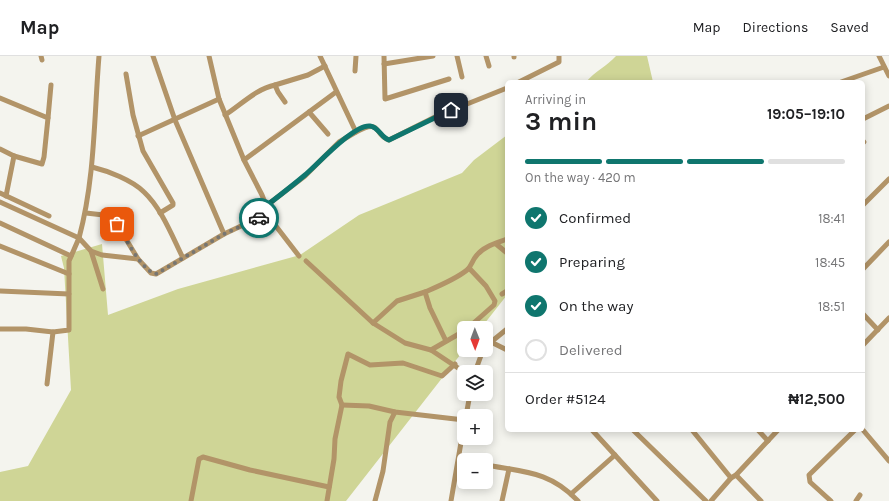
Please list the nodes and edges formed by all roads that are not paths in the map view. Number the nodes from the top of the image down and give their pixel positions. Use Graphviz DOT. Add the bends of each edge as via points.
graph roads {
  1 [pos="99,56"];
  2 [pos="153,56"];
  3 [pos="209,56"];
  4 [pos="320,56"];
  5 [pos="356,56"];
  6 [pos="384,56"];
  7 [pos="433,56"];
  8 [pos="457,56"];
  9 [pos="486,56"];
  10 [pos="559,56"];
  11 [pos="879,56"];
  12 [pos="384,64"];
  13 [pos="325,66"];
  14 [pos="489,66"];
  15 [pos="884,67"];
  16 [pos="356,71"];
  17 [pos="126,74"];
  18 [pos="889,76"];
  19 [pos="462,77"];
  20 [pos="449,79"];
  21 [pos="523,80"];
  22 [pos="847,80"];
  23 [pos="51,85"];
  24 [pos="275,85"];
  25 [pos="505,89"];
  26 [pos="336,92"];
  27 [pos="0,98"];
  28 [pos="219,99"];
  29 [pos="285,102"];
  30 [pos="889,106"];
  31 [pos="309,112"];
  32 [pos="225,114"];
  33 [pos="48,118"];
  34 [pos="865,118"];
  35 [pos="175,120"];
  36 [pos="356,132"];
  37 [pos="328,134"];
  38 [pos="138,136"];
  39 [pos="0,148"];
  40 [pos="14,156"];
  41 [pos="244,160"];
  42 [pos="92,167"];
  43 [pos="889,179"];
  44 [pos="0,193"];
  45 [pos="6,196"];
  46 [pos="0,202"];
  47 [pos="865,203"];
  48 [pos="266,206"];
  49 [pos="160,212"];
  50 [pos="86,213"];
  51 [pos="269,213"];
  52 [pos="49,216"];
  53 [pos="0,223"];
  54 [pos="224,234"];
  55 [pos="79,238"];
  56 [pos="505,240"];
  57 [pos="889,242"];
  58 [pos="496,244"];
  59 [pos="0,246"];
  60 [pos="91,251"];
  61 [pos="505,251"];
  62 [pos="71,256"];
  63 [pos="299,256"];
  64 [pos="183,258"];
  65 [pos="138,259"];
  66 [pos="306,261"];
  67 [pos="865,267"];
  68 [pos="469,268"];
  69 [pos="69,274"];
  70 [pos="103,289"];
  71 [pos="0,291"];
  72 [pos="425,292"];
  73 [pos="505,292"];
  74 [pos="69,294"];
  75 [pos="502,294"];
  76 [pos="865,316"];
  77 [pos="889,318"];
  78 [pos="476,321"];
  79 [pos="373,323"];
  80 [pos="0,329"];
  81 [pos="878,330"];
  82 [pos="505,331"];
  83 [pos="53,332"];
  84 [pos="457,335"];
  85 [pos="493,340"];
  86 [pos="446,341"];
  87 [pos="493,343"];
  88 [pos="865,343"];
  89 [pos="505,349"];
  90 [pos="431,350"];
  91 [pos="455,364"];
  92 [pos="48,384"];
  93 [pos="342,405"];
  94 [pos="395,412"];
  95 [pos="457,419"];
  96 [pos="594,432"];
  97 [pos="635,432"];
  98 [pos="694,432"];
  99 [pos="760,432"];
  100 [pos="776,432"];
  101 [pos="853,432"];
  102 [pos="865,432"];
  103 [pos="768,441"];
  104 [pos="615,455"];
  105 [pos="888,458"];
  106 [pos="493,466"];
  107 [pos="509,469"];
  108 [pos="736,475"];
  109 [pos="457,476"];
  110 [pos="731,478"];
  111 [pos="329,487"];
  112 [pos="571,494"];
  113 [pos="860,495"];
  114 [pos="191,501"];
  115 [pos="327,501"];
  116 [pos="376,501"];
  117 [pos="451,501"];
  118 [pos="502,501"];
  119 [pos="578,501"];
  120 [pos="657,501"];
  121 [pos="706,501"];
  122 [pos="711,501"];
  123 [pos="761,501"];
  124 [pos="831,501"];
  125 [pos="856,501"];
  1 -- 42 [label="street"];
  2 -- 35 [label="street"];
  3 -- 28 [label="street"];
  4 -- 13 [label="street"];
  5 -- 16 [label="street"];
  6 -- 12 [label="street"];
  7 -- 12 [label="street"];
  8 -- 19 [label="street"];
  9 -- 14 [label="street"];
  10 -- 21 [label="street" via="559,62"];
  11 -- 15 [label="street"];
  12 -- 20 [label="street" via="386,99"];
  13 -- 24 [label="street" via="308,75"];
  13 -- 26 [label="street"];
  15 -- 18 [label="street"];
  15 -- 22 [label="street"];
  17 -- 38 [label="street"];
  23 -- 33 [label="street"];
  24 -- 29 [label="street"];
  24 -- 32 [label="street" via="250,96"];
  25 -- 36 [label="street" via="437,116 389,140 372,126"];
  26 -- 31 [label="street"];
  26 -- 36 [label="street"];
  27 -- 33 [label="street"];
  28 -- 32 [label="street"];
  28 -- 35 [label="street"];
  30 -- 34 [label="street"];
  31 -- 37 [label="street"];
  31 -- 41 [label="street"];
  32 -- 41 [label="street"];
  33 -- 40 [label="street" via="42,164"];
  35 -- 38 [label="street"];
  35 -- 54 [label="street"];
  36 -- 48 [label="street" via="339,142 305,176"];
  38 -- 49 [label="street" via="143,151 173,203"];
  39 -- 40 [label="street"];
  40 -- 45 [label="street"];
  41 -- 48 [label="street"];
  42 -- 49 [label="street" via="110,172 144,192"];
  42 -- 50 [label="street"];
  43 -- 47 [label="street"];
  44 -- 45 [label="street"];
  45 -- 52 [label="street"];
  46 -- 55 [label="street"];
  48 -- 51 [label="street"];
  49 -- 64 [label="street"];
  50 -- 55 [label="street"];
  50 -- 65 [label="street" via="112,216"];
  51 -- 54 [label="street"];
  51 -- 63 [label="street" via="272,221"];
  53 -- 62 [label="street"];
  54 -- 64 [label="street"];
  55 -- 60 [label="street"];
  55 -- 62 [label="street"];
  56 -- 58 [label="street"];
  57 -- 67 [label="street"];
  58 -- 61 [label="street"];
  58 -- 68 [label="street" via="477,254"];
  59 -- 69 [label="street"];
  60 -- 65 [label="street" via="102,255"];
  60 -- 70 [label="street"];
  62 -- 69 [label="street"];
  64 -- 65 [label="street" via="156,274 151,273"];
  66 -- 79 [label="street"];
  68 -- 72 [label="street"];
  68 -- 78 [label="street" via="486,286 495,301 494,305"];
  69 -- 74 [label="street"];
  71 -- 74 [label="street"];
  72 -- 79 [label="street" via="397,301"];
  72 -- 86 [label="street"];
  73 -- 75 [label="street"];
  74 -- 83 [label="street" via="69,330"];
  76 -- 81 [label="street"];
  77 -- 81 [label="street"];
  79 -- 90 [label="street" via="405,343"];
  80 -- 83 [label="street"];
  81 -- 88 [label="street"];
  82 -- 85 [label="street"];
  83 -- 92 [label="street"];
  84 -- 86 [label="street"];
  86 -- 90 [label="street"];
  87 -- 89 [label="street"];
  90 -- 91 [label="street"];
  91 -- 93 [label="street" via="442,376 403,363 370,365 348,354 339,396"];
  93 -- 94 [label="street" via="369,406"];
  93 -- 111 [label="street"];
  94 -- 95 [label="street"];
  94 -- 116 [label="street" via="390,422"];
  96 -- 104 [label="street"];
  97 -- 121 [label="street"];
  98 -- 110 [label="street"];
  99 -- 103 [label="street"];
  100 -- 103 [label="street"];
  101 -- 124 [label="street" via="809,475 810,482"];
  102 -- 105 [label="street"];
  103 -- 108 [label="street"];
  104 -- 112 [label="street"];
  104 -- 120 [label="street"];
  106 -- 107 [label="street"];
  107 -- 112 [label="street" via="543,475"];
  107 -- 118 [label="street"];
  108 -- 110 [label="street"];
  108 -- 123 [label="street"];
  109 -- 117 [label="street"];
  110 -- 122 [label="street"];
  111 -- 114 [label="street" via="203,457 199,459"];
  111 -- 115 [label="street"];
  112 -- 119 [label="street"];
  113 -- 125 [label="street"];
}
